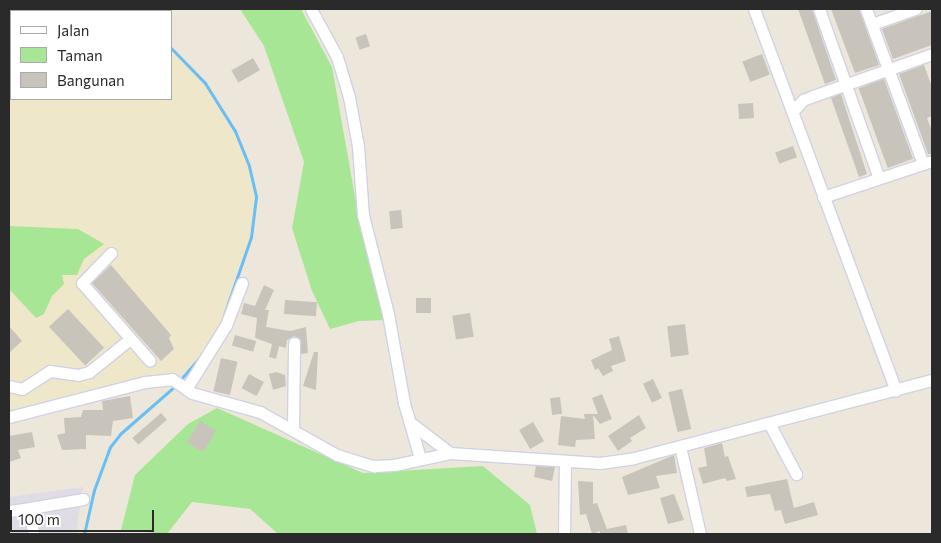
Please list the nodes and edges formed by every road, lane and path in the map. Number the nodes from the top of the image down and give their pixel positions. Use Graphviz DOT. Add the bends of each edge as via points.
graph roads {
  1 [pos="311,9"];
  2 [pos="754,9"];
  3 [pos="819,9"];
  4 [pos="866,9"];
  5 [pos="916,9"];
  6 [pos="872,24"];
  7 [pos="931,58"];
  8 [pos="888,70"];
  9 [pos="846,84"];
  10 [pos="793,111"];
  11 [pos="928,162"];
  12 [pos="879,178"];
  13 [pos="823,196"];
  14 [pos="111,253"];
  15 [pos="242,282"];
  16 [pos="130,339"];
  17 [pos="294,343"];
  18 [pos="150,361"];
  19 [pos="932,380"];
  20 [pos="180,385"];
  21 [pos="9,386"];
  22 [pos="896,390"];
  23 [pos="9,417"];
  24 [pos="769,423"];
  25 [pos="412,424"];
  26 [pos="293,430"];
  27 [pos="680,446"];
  28 [pos="450,453"];
  29 [pos="420,458"];
  30 [pos="565,462"];
  31 [pos="796,474"];
  32 [pos="83,499"];
  33 [pos="30,508"];
  34 [pos="9,511"];
  35 [pos="33,534"];
  36 [pos="564,534"];
  37 [pos="700,534"];
  1 -- 25 [label="street" via="337,57 349,98 355,127 363,215 388,314 404,403"];
  2 -- 10 [label="street"];
  3 -- 9 [label="street"];
  4 -- 6 [label="street"];
  5 -- 6 [label="street"];
  6 -- 8 [label="street"];
  7 -- 8 [label="street"];
  8 -- 9 [label="street"];
  8 -- 11 [label="street"];
  9 -- 10 [label="street" via="803,100"];
  9 -- 12 [label="street"];
  10 -- 13 [label="street"];
  11 -- 12 [label="street"];
  12 -- 13 [label="street"];
  13 -- 22 [label="street"];
  14 -- 16 [label="street" via="82,283"];
  15 -- 20 [label="street" via="226,325"];
  16 -- 18 [label="street"];
  16 -- 21 [label="street" via="89,372 78,375 50,372 22,388"];
  17 -- 26 [label="street"];
  19 -- 22 [label="street"];
  20 -- 23 [label="street" via="145,382"];
  20 -- 26 [label="street" via="202,397 254,410"];
  22 -- 24 [label="street"];
  24 -- 27 [label="street"];
  24 -- 31 [label="street"];
  25 -- 28 [label="street"];
  25 -- 29 [label="street"];
  26 -- 29 [label="street" via="337,455 364,464 394,465"];
  27 -- 30 [label="street" via="624,460"];
  27 -- 37 [label="street"];
  28 -- 29 [label="street"];
  28 -- 30 [label="street"];
  30 -- 36 [label="street"];
  32 -- 33 [label="street"];
  33 -- 34 [label="street"];
  33 -- 35 [label="street"];
}
